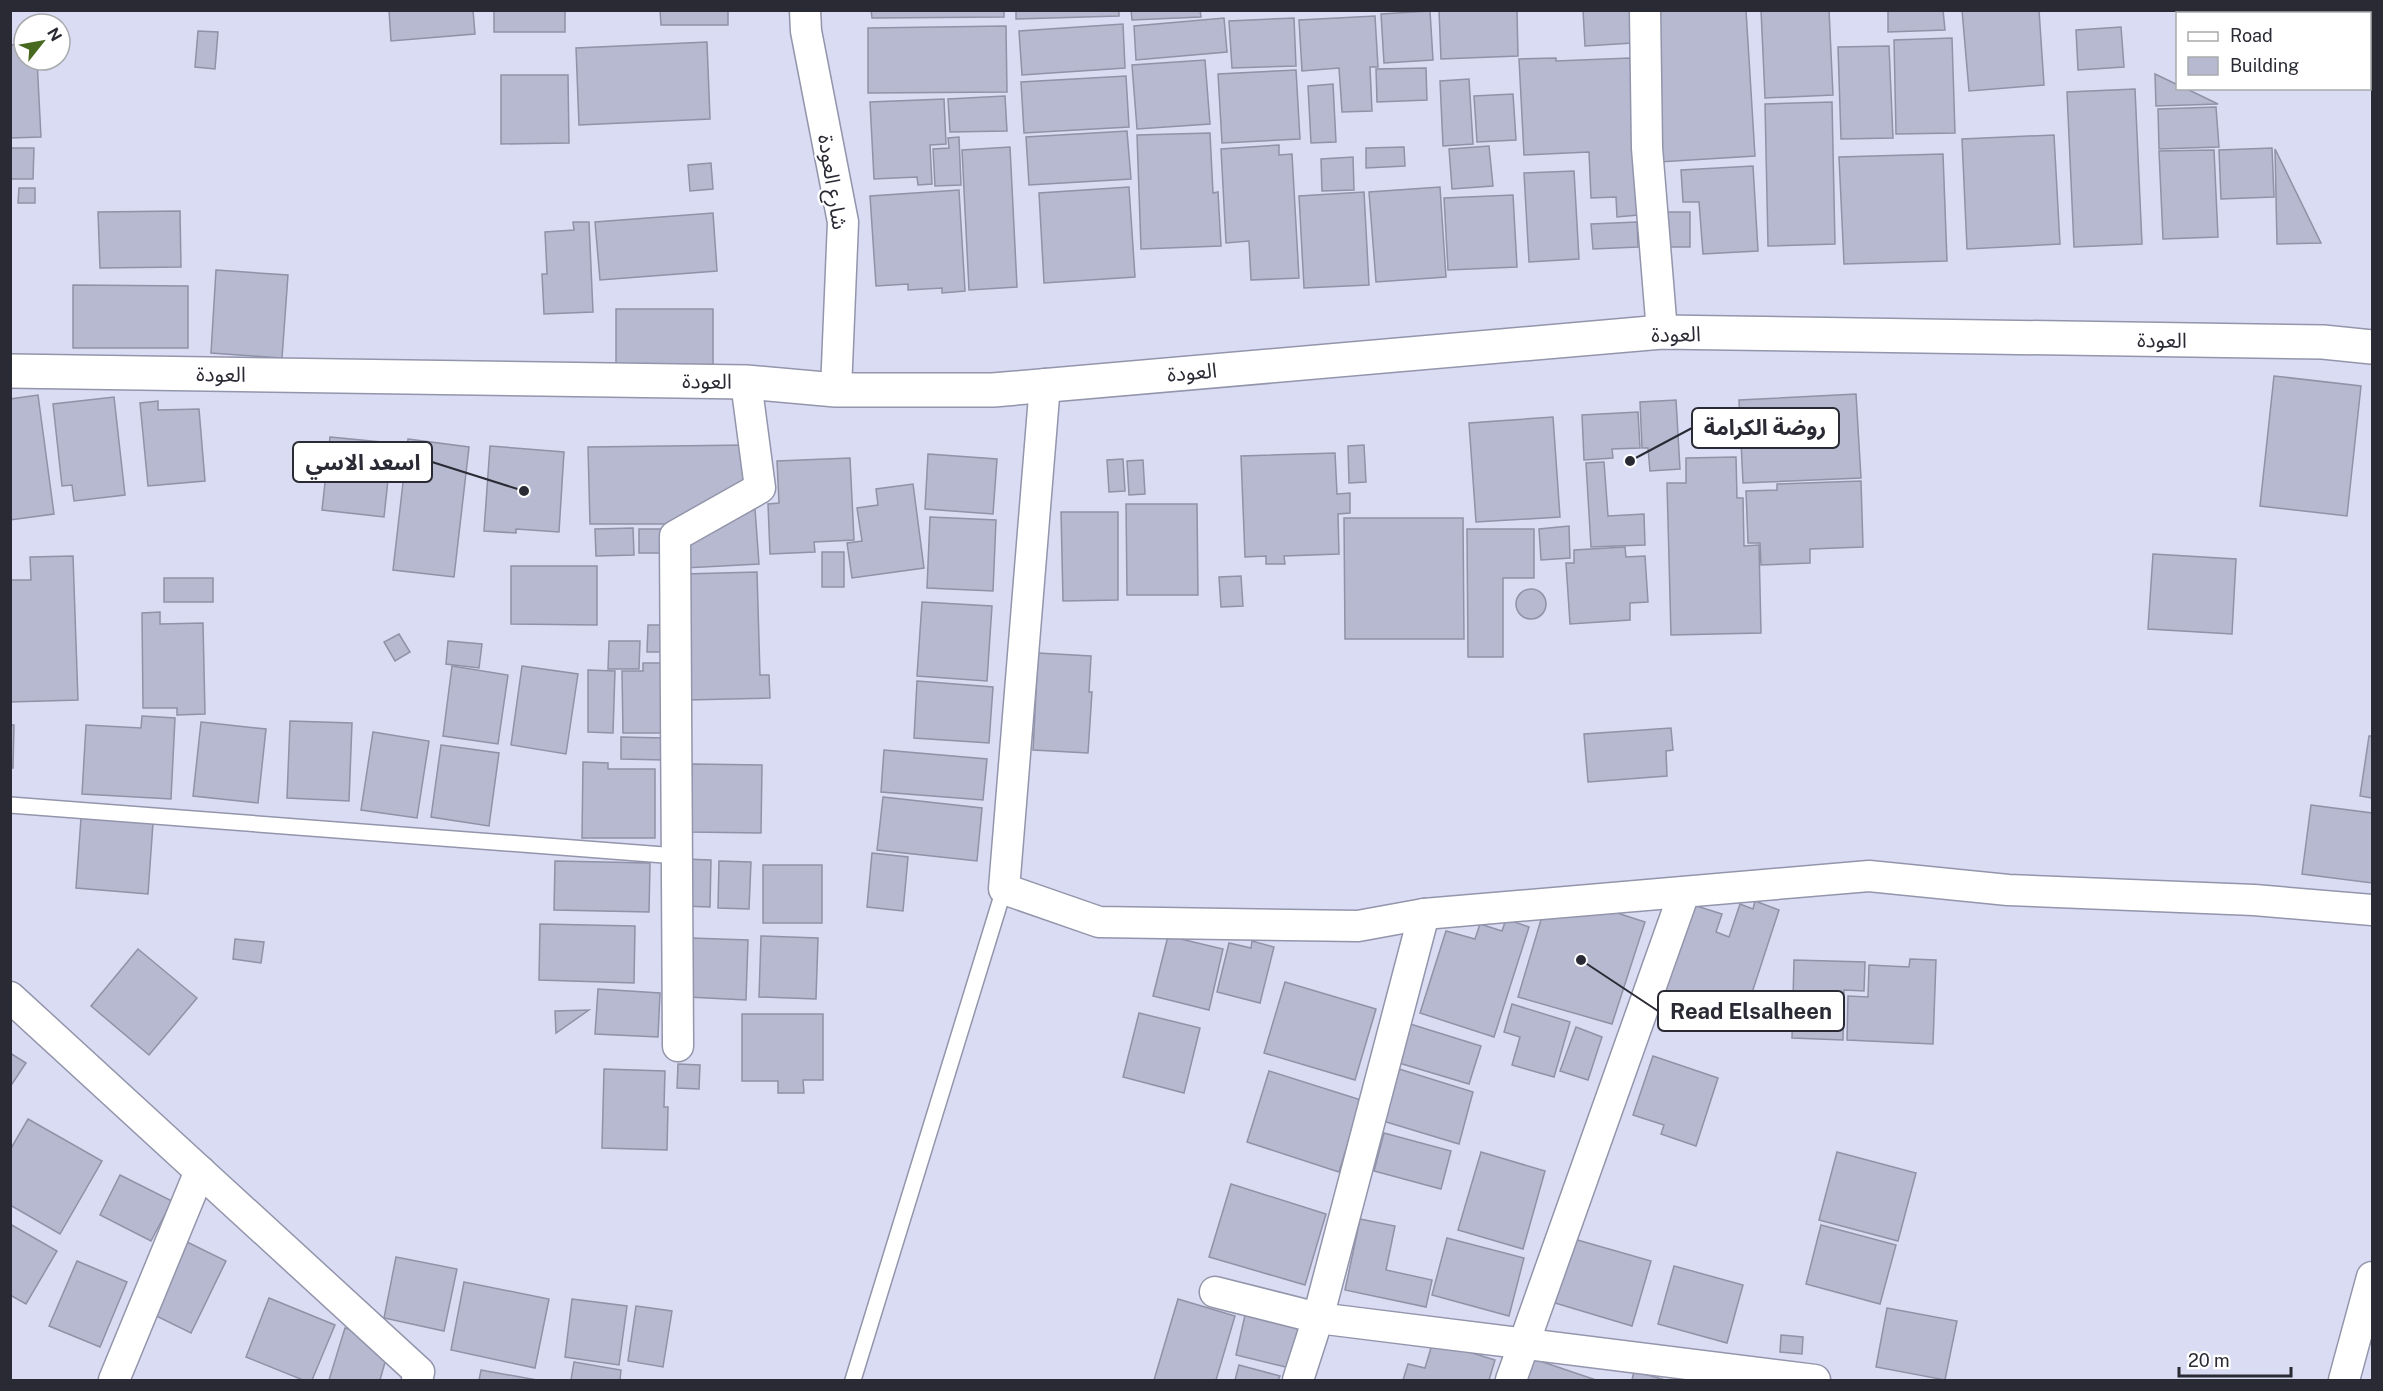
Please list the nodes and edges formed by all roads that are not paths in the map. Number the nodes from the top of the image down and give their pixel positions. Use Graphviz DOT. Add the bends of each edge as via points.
graph roads {
  1 [pos="805,10"];
  2 [pos="1645,10"];
  3 [pos="1662,332"];
  4 [pos="2373,347"];
  5 [pos="10,371"];
  6 [pos="746,382"];
  7 [pos="1045,384"];
  8 [pos="836,390"];
  9 [pos="10,805"];
  10 [pos="677,856"];
  11 [pos="1004,889"];
  12 [pos="1684,893"];
  13 [pos="2373,910"];
  14 [pos="1424,914"];
  15 [pos="10,997"];
  16 [pos="678,1046"];
  17 [pos="200,1171"];
  18 [pos="2373,1277"];
  19 [pos="1215,1292"];
  20 [pos="1318,1318"];
  21 [pos="1523,1344"];
  22 [pos="114,1380"];
  23 [pos="417,1380"];
  24 [pos="853,1380"];
  25 [pos="1298,1380"];
  26 [pos="1511,1380"];
  27 [pos="1815,1380"];
  28 [pos="2344,1380"];
  1 -- 8 [label="street, شارع العودة" via="843,222"];
  2 -- 3 [label="street" via="1647,148"];
  3 -- 4 [label="main road, العودة" via="2323,342"];
  3 -- 7 [label="main road, العودة"];
  5 -- 6 [label="main road, العودة"];
  6 -- 8 [label="main road, العودة"];
  6 -- 10 [label="street" via="760,488 675,536"];
  7 -- 8 [label="main road, العودة" via="993,390"];
  7 -- 11 [label="street"];
  9 -- 10 [label="lane"];
  10 -- 16 [label="street"];
  11 -- 14 [label="street" via="1099,922 1358,926"];
  11 -- 24 [label="lane"];
  12 -- 13 [label="street" via="1869,876 2008,890 2254,900"];
  12 -- 14 [label="street"];
  12 -- 21 [label="street"];
  14 -- 20 [label="street"];
  15 -- 17 [label="street"];
  17 -- 22 [label="street"];
  17 -- 23 [label="street" via="419,1372"];
  18 -- 28 [label="street"];
  19 -- 20 [label="street"];
  20 -- 21 [label="street"];
  20 -- 25 [label="street"];
  21 -- 26 [label="street"];
  21 -- 27 [label="street"];
}
